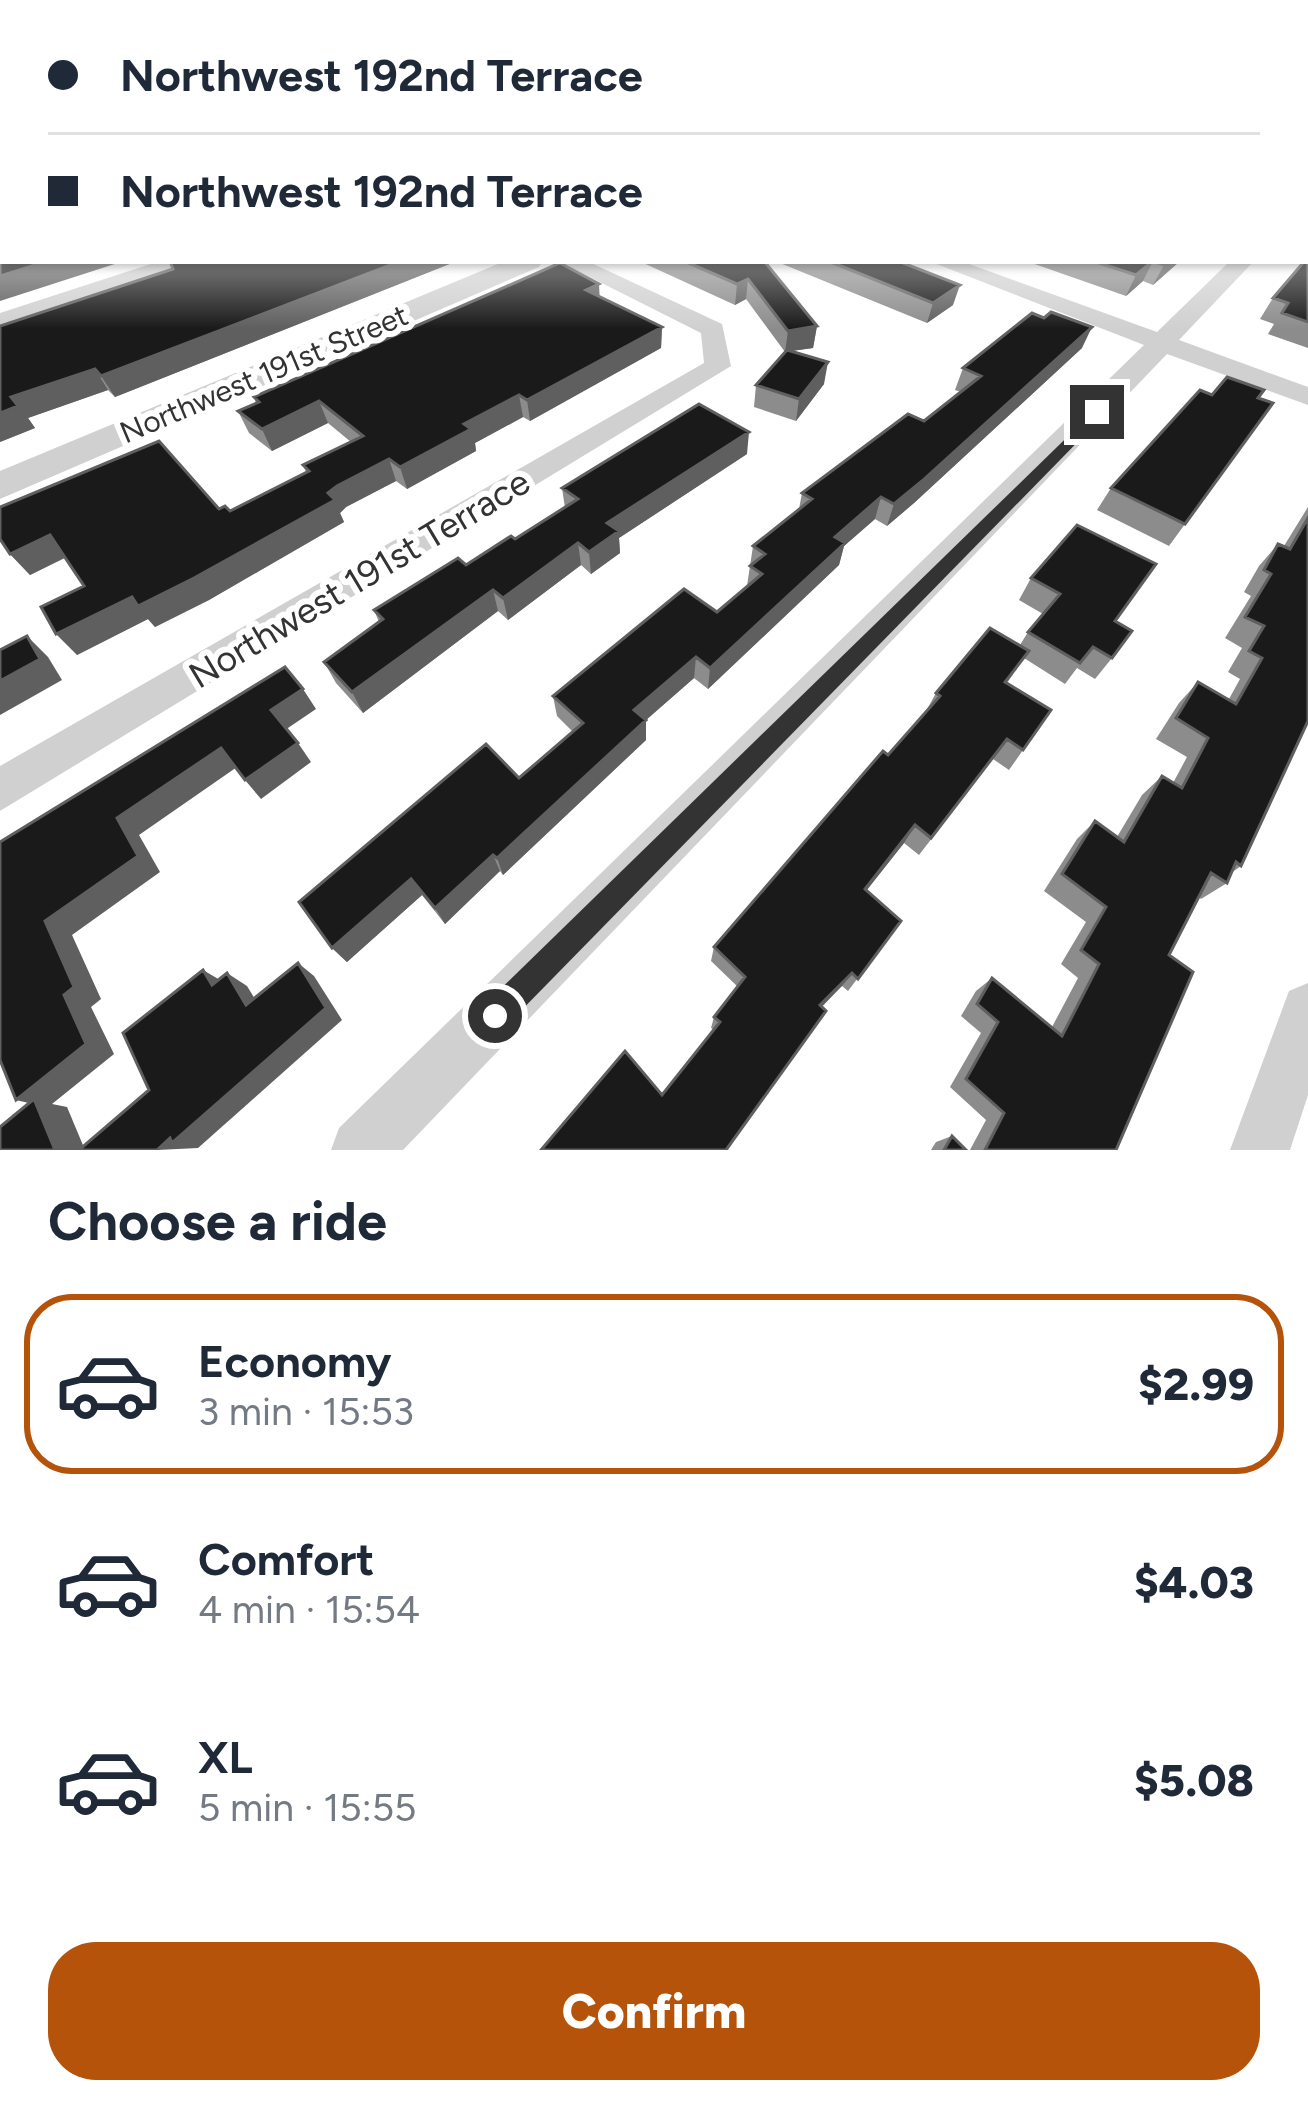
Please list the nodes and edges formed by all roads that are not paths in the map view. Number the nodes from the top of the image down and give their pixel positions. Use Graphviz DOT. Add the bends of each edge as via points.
graph roads {
  1 [pos="174,264"];
  2 [pos="522,264"];
  3 [pos="575,264"];
  4 [pos="948,264"];
  5 [pos="1241,264"];
  6 [pos="0,321"];
  7 [pos="1164,346"];
  8 [pos="1308,397"];
  9 [pos="0,486"];
  10 [pos="0,790"];
  11 [pos="1308,1010"];
  12 [pos="361,1150"];
  13 [pos="1260,1150"];
  1 -- 6 [label="street"];
  2 -- 9 [label="street, Northwest 191st Street"];
  3 -- 10 [label="street, Northwest 191st Terrace" via="713,329 718,366"];
  4 -- 7 [label="street"];
  5 -- 7 [label="street"];
  7 -- 8 [label="street"];
  7 -- 12 [label="street"];
  11 -- 13 [label="street"];
}
